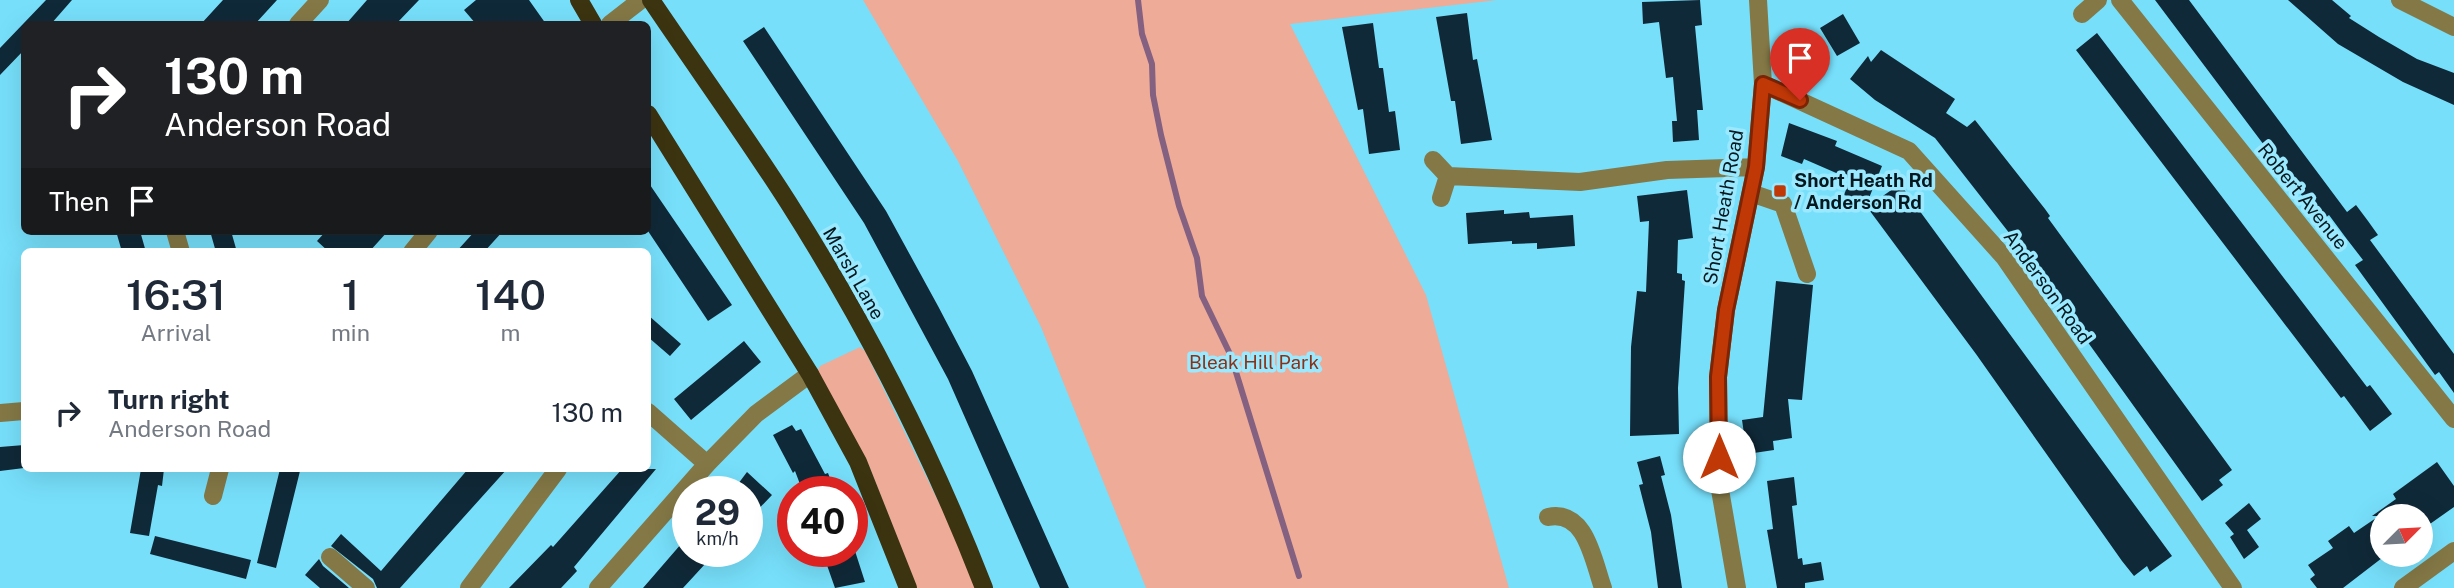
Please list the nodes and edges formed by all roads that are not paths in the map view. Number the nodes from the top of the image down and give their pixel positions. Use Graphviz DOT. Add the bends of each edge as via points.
graph roads {
  1 [pos="320,0"];
  2 [pos="579,0"];
  3 [pos="641,0"];
  4 [pos="651,0"];
  5 [pos="1758,0"];
  6 [pos="2098,0"];
  7 [pos="2120,0"];
  8 [pos="2400,0"];
  9 [pos="2082,14"];
  10 [pos="301,21"];
  11 [pos="591,21"];
  12 [pos="614,21"];
  13 [pos="2454,27"];
  14 [pos="1763,84"];
  15 [pos="651,119"];
  16 [pos="1433,160"];
  17 [pos="1756,167"];
  18 [pos="1448,176"];
  19 [pos="1751,193"];
  20 [pos="1441,198"];
  21 [pos="1807,274"];
  22 [pos="810,374"];
  23 [pos="21,411"];
  24 [pos="0,413"];
  25 [pos="651,415"];
  26 [pos="2454,419"];
  27 [pos="706,464"];
  28 [pos="219,472"];
  29 [pos="556,472"];
  30 [pos="214,496"];
  31 [pos="1548,517"];
  32 [pos="2454,551"];
  33 [pos="330,557"];
  34 [pos="366,588"];
  35 [pos="469,588"];
  36 [pos="598,588"];
  37 [pos="908,588"];
  38 [pos="984,588"];
  39 [pos="1603,588"];
  40 [pos="1737,588"];
  41 [pos="2233,588"];
  42 [pos="2403,588"];
  1 -- 10 [label="street"];
  2 -- 11 [label="main road"];
  3 -- 12 [label="street"];
  4 -- 38 [label="main road, Marsh Lane" via="788,202 866,336 914,429"];
  5 -- 14 [label="street, Short Heath Road"];
  6 -- 9 [label="street"];
  7 -- 26 [label="street, Robert Avenue"];
  8 -- 13 [label="street"];
  14 -- 17 [label="street, Short Heath Road"];
  14 -- 41 [label="street, Anderson Road" via="1909,151 2004,257"];
  15 -- 22 [label="main road"];
  16 -- 18 [label="street"];
  17 -- 18 [label="street" via="1667,170 1580,182"];
  17 -- 19 [label="street, Short Heath Road"];
  18 -- 20 [label="street"];
  19 -- 21 [label="street" via="1783,204"];
  19 -- 40 [label="street, Short Heath Road" via="1726,310 1718,377 1719,484"];
  22 -- 27 [label="street" via="756,414"];
  22 -- 37 [label="main road" via="858,463"];
  23 -- 24 [label="street"];
  25 -- 27 [label="street"];
  27 -- 36 [label="street"];
  28 -- 30 [label="street"];
  29 -- 35 [label="street"];
  31 -- 39 [label="street" via="1574,521"];
  32 -- 42 [label="street"];
  33 -- 34 [label="street"];
}
